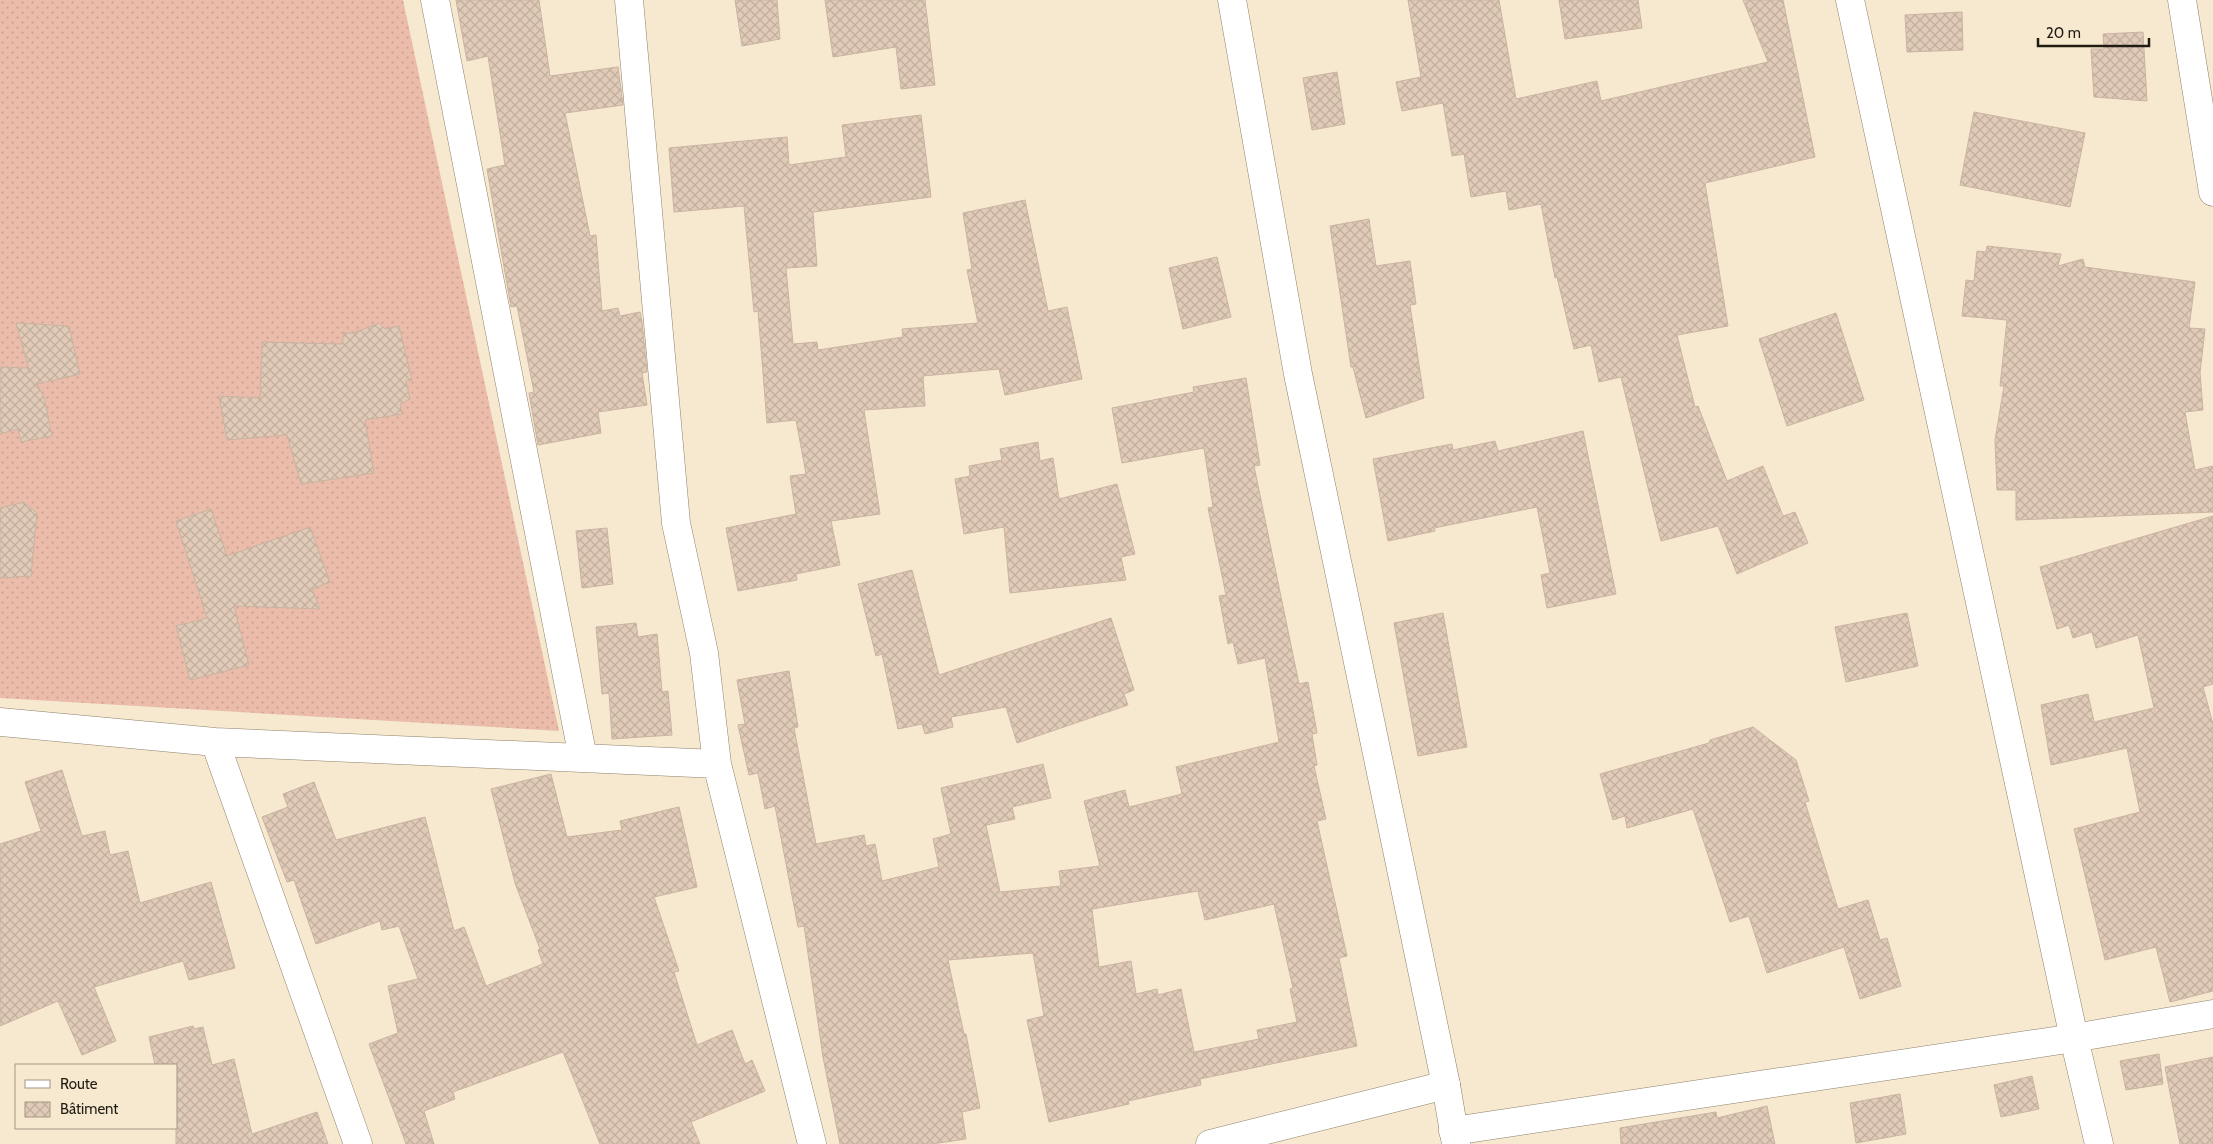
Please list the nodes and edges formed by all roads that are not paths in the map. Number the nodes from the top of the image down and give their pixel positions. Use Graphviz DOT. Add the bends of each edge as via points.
graph roads {
  1 [pos="435,0"];
  2 [pos="629,0"];
  3 [pos="1232,0"];
  4 [pos="1850,0"];
  5 [pos="2182,0"];
  6 [pos="2213,192"];
  7 [pos="0,722"];
  8 [pos="215,742"];
  9 [pos="583,758"];
  10 [pos="717,764"];
  11 [pos="2213,1014"];
  12 [pos="2074,1038"];
  13 [pos="1446,1085"];
  14 [pos="1454,1138"];
  15 [pos="358,1144"];
  16 [pos="812,1144"];
  17 [pos="1210,1144"];
  18 [pos="2099,1144"];
  1 -- 9 [label="street"];
  2 -- 10 [label="street" via="676,523 704,653"];
  3 -- 13 [label="street" via="1298,374"];
  4 -- 12 [label="street"];
  5 -- 6 [label="street"];
  7 -- 8 [label="street"];
  8 -- 9 [label="street"];
  8 -- 15 [label="street"];
  9 -- 10 [label="street"];
  10 -- 16 [label="street"];
  11 -- 12 [label="street"];
  12 -- 14 [label="street"];
  12 -- 18 [label="street"];
  13 -- 14 [label="street"];
  13 -- 17 [label="street"];
}
